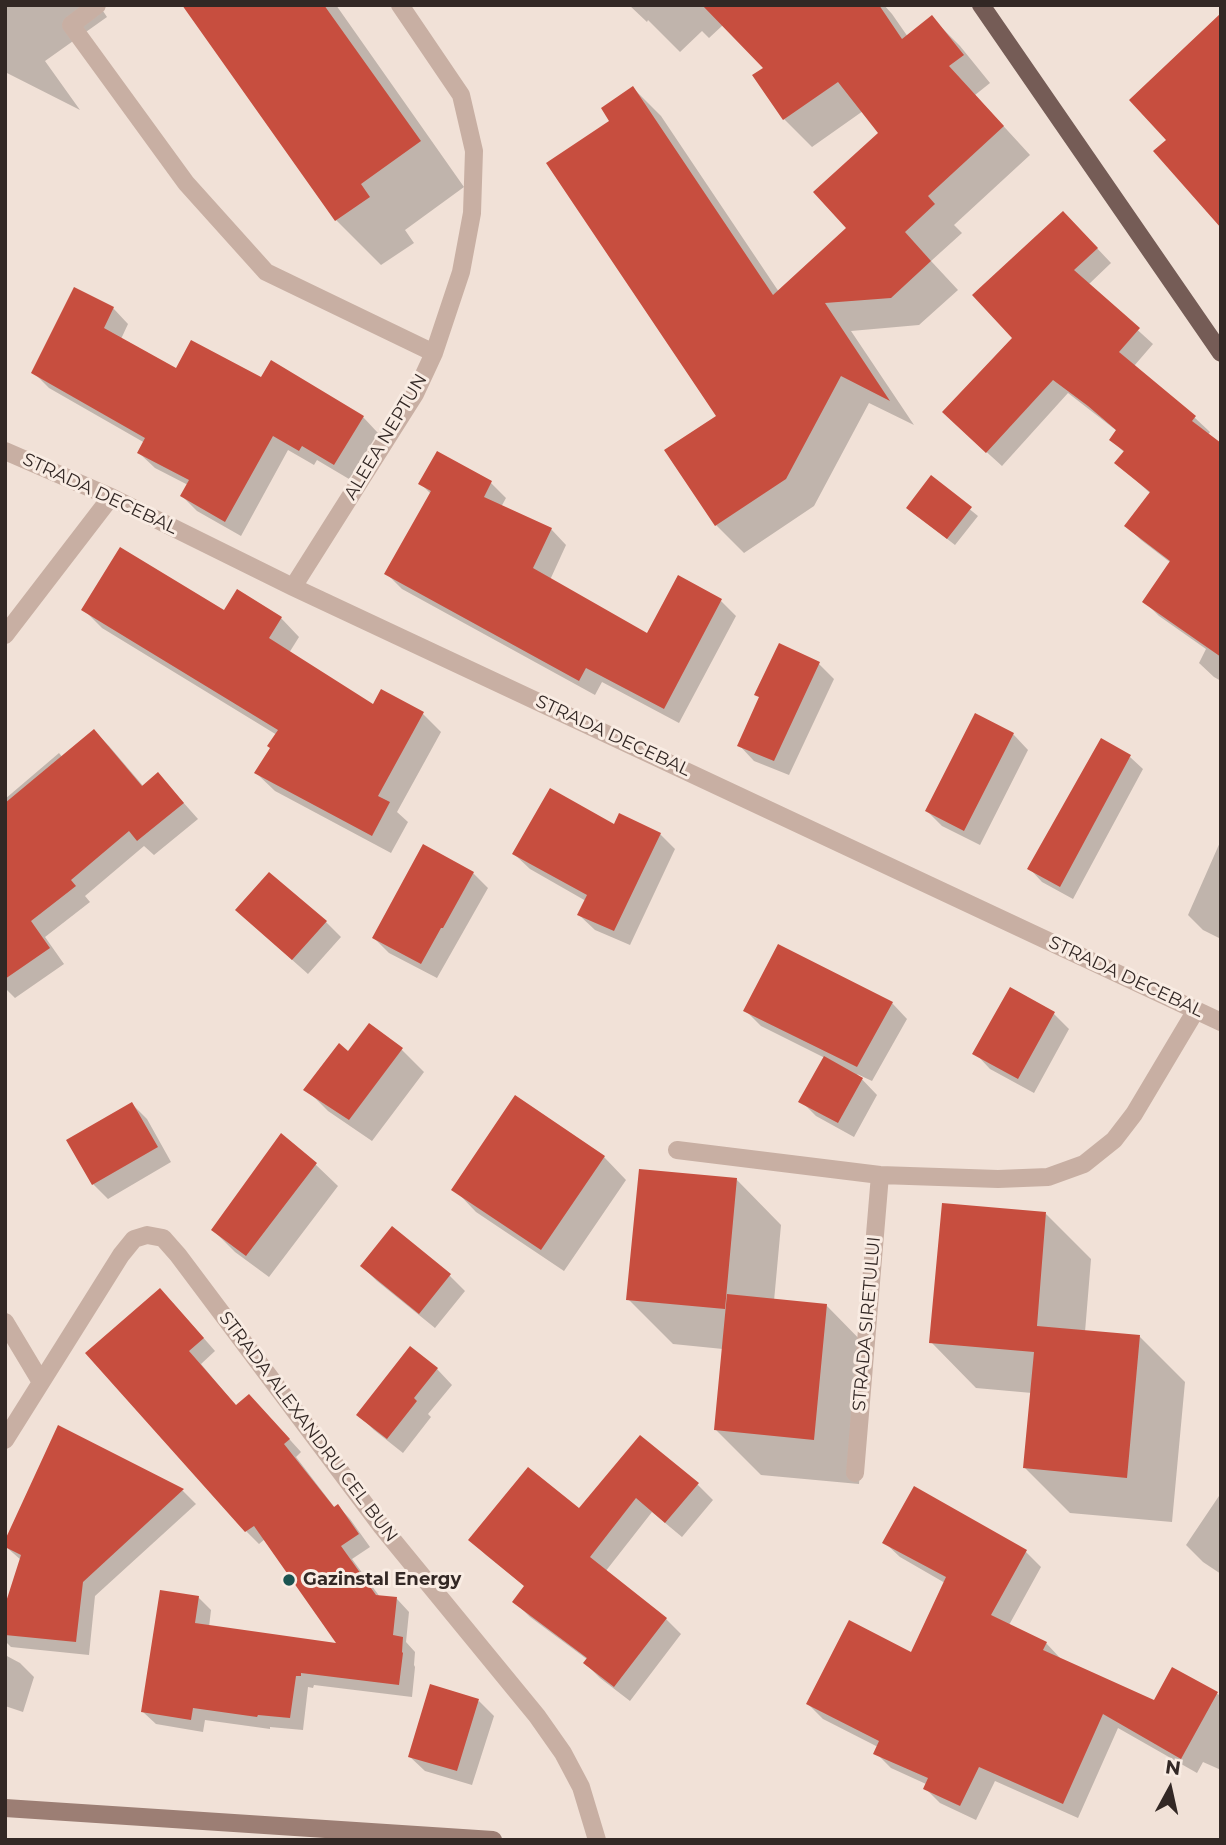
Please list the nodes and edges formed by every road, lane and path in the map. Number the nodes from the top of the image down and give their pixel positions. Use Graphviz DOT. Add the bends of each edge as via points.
graph roads {
  1 [pos="97,5"];
  2 [pos="400,5"];
  3 [pos="982,5"];
  4 [pos="434,353"];
  5 [pos="1221,353"];
  6 [pos="5,451"];
  7 [pos="111,497"];
  8 [pos="293,587"];
  9 [pos="5,635"];
  10 [pos="1196,1010"];
  11 [pos="1221,1021"];
  12 [pos="677,1150"];
  13 [pos="880,1175"];
  14 [pos="5,1322"];
  15 [pos="41,1382"];
  16 [pos="5,1440"];
  17 [pos="855,1473"];
  18 [pos="5,1808"];
  19 [pos="493,1840"];
  20 [pos="597,1840"];
  1 -- 4 [label="street" via="71,25 186,183 266,272"];
  2 -- 4 [label="street, ALEEA NEPTUN" via="461,94 474,151 472,214 461,272"];
  3 -- 5 [label="main road"];
  4 -- 8 [label="street, ALEEA NEPTUN" via="415,394"];
  6 -- 7 [label="street, STRADA DECEBAL"];
  7 -- 8 [label="street, STRADA DECEBAL"];
  7 -- 9 [label="street"];
  8 -- 10 [label="street, STRADA DECEBAL"];
  10 -- 11 [label="street, STRADA DECEBAL"];
  10 -- 13 [label="street" via="1134,1114 1114,1140 1084,1164 1048,1177"];
  12 -- 13 [label="street"];
  13 -- 17 [label="street, STRADA SIRETULUI"];
  14 -- 15 [label="street"];
  15 -- 16 [label="street"];
  15 -- 20 [label="street, STRADA ALEXANDRU CEL BUN" via="134,1239 147,1235 163,1238 382,1527 537,1716 581,1787"];
  18 -- 19 [label="main road"];
}
